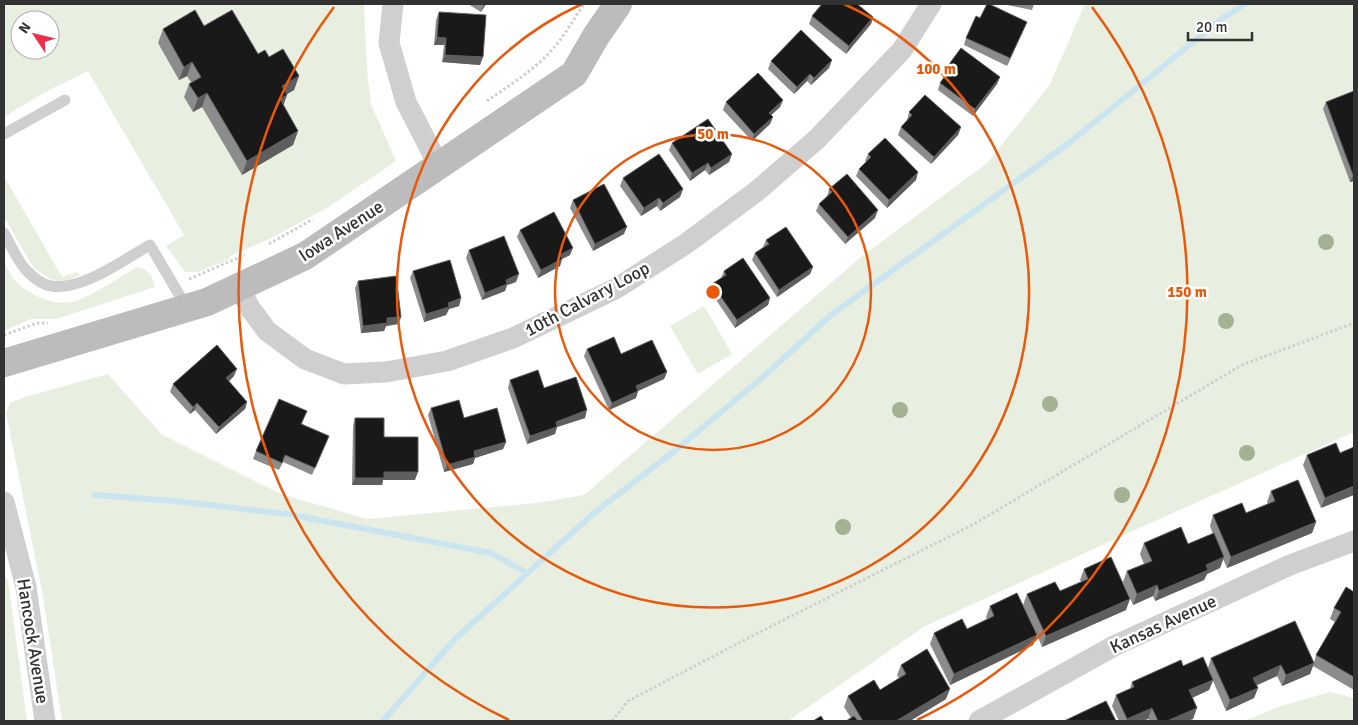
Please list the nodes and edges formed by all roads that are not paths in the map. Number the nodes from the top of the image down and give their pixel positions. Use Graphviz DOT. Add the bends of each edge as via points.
graph roads {
  1 [pos="393,4"];
  2 [pos="618,4"];
  3 [pos="931,4"];
  4 [pos="65,100"];
  5 [pos="4,134"];
  6 [pos="438,166"];
  7 [pos="4,233"];
  8 [pos="239,287"];
  9 [pos="187,308"];
  10 [pos="4,363"];
  11 [pos="4,502"];
  12 [pos="1354,542"];
  13 [pos="45,721"];
  14 [pos="979,721"];
  1 -- 6 [label="street" via="388,43 406,102"];
  2 -- 6 [label="street, Iowa Avenue" via="574,74"];
  3 -- 8 [label="street, 10th Calvary Loop" via="902,50 817,139 757,191 687,244 617,288 513,338 447,361 386,372 344,374 305,359 267,330"];
  4 -- 5 [label="lane"];
  6 -- 8 [label="street, Iowa Avenue" via="304,256"];
  7 -- 9 [label="lane" via="26,271 49,286 81,284 150,245"];
  8 -- 9 [label="street, Iowa Avenue"];
  9 -- 10 [label="street, Iowa Avenue"];
  11 -- 13 [label="street, Hancock Avenue" via="26,587"];
  12 -- 14 [label="street, Kansas Avenue" via="1290,565 1114,646"];
}
